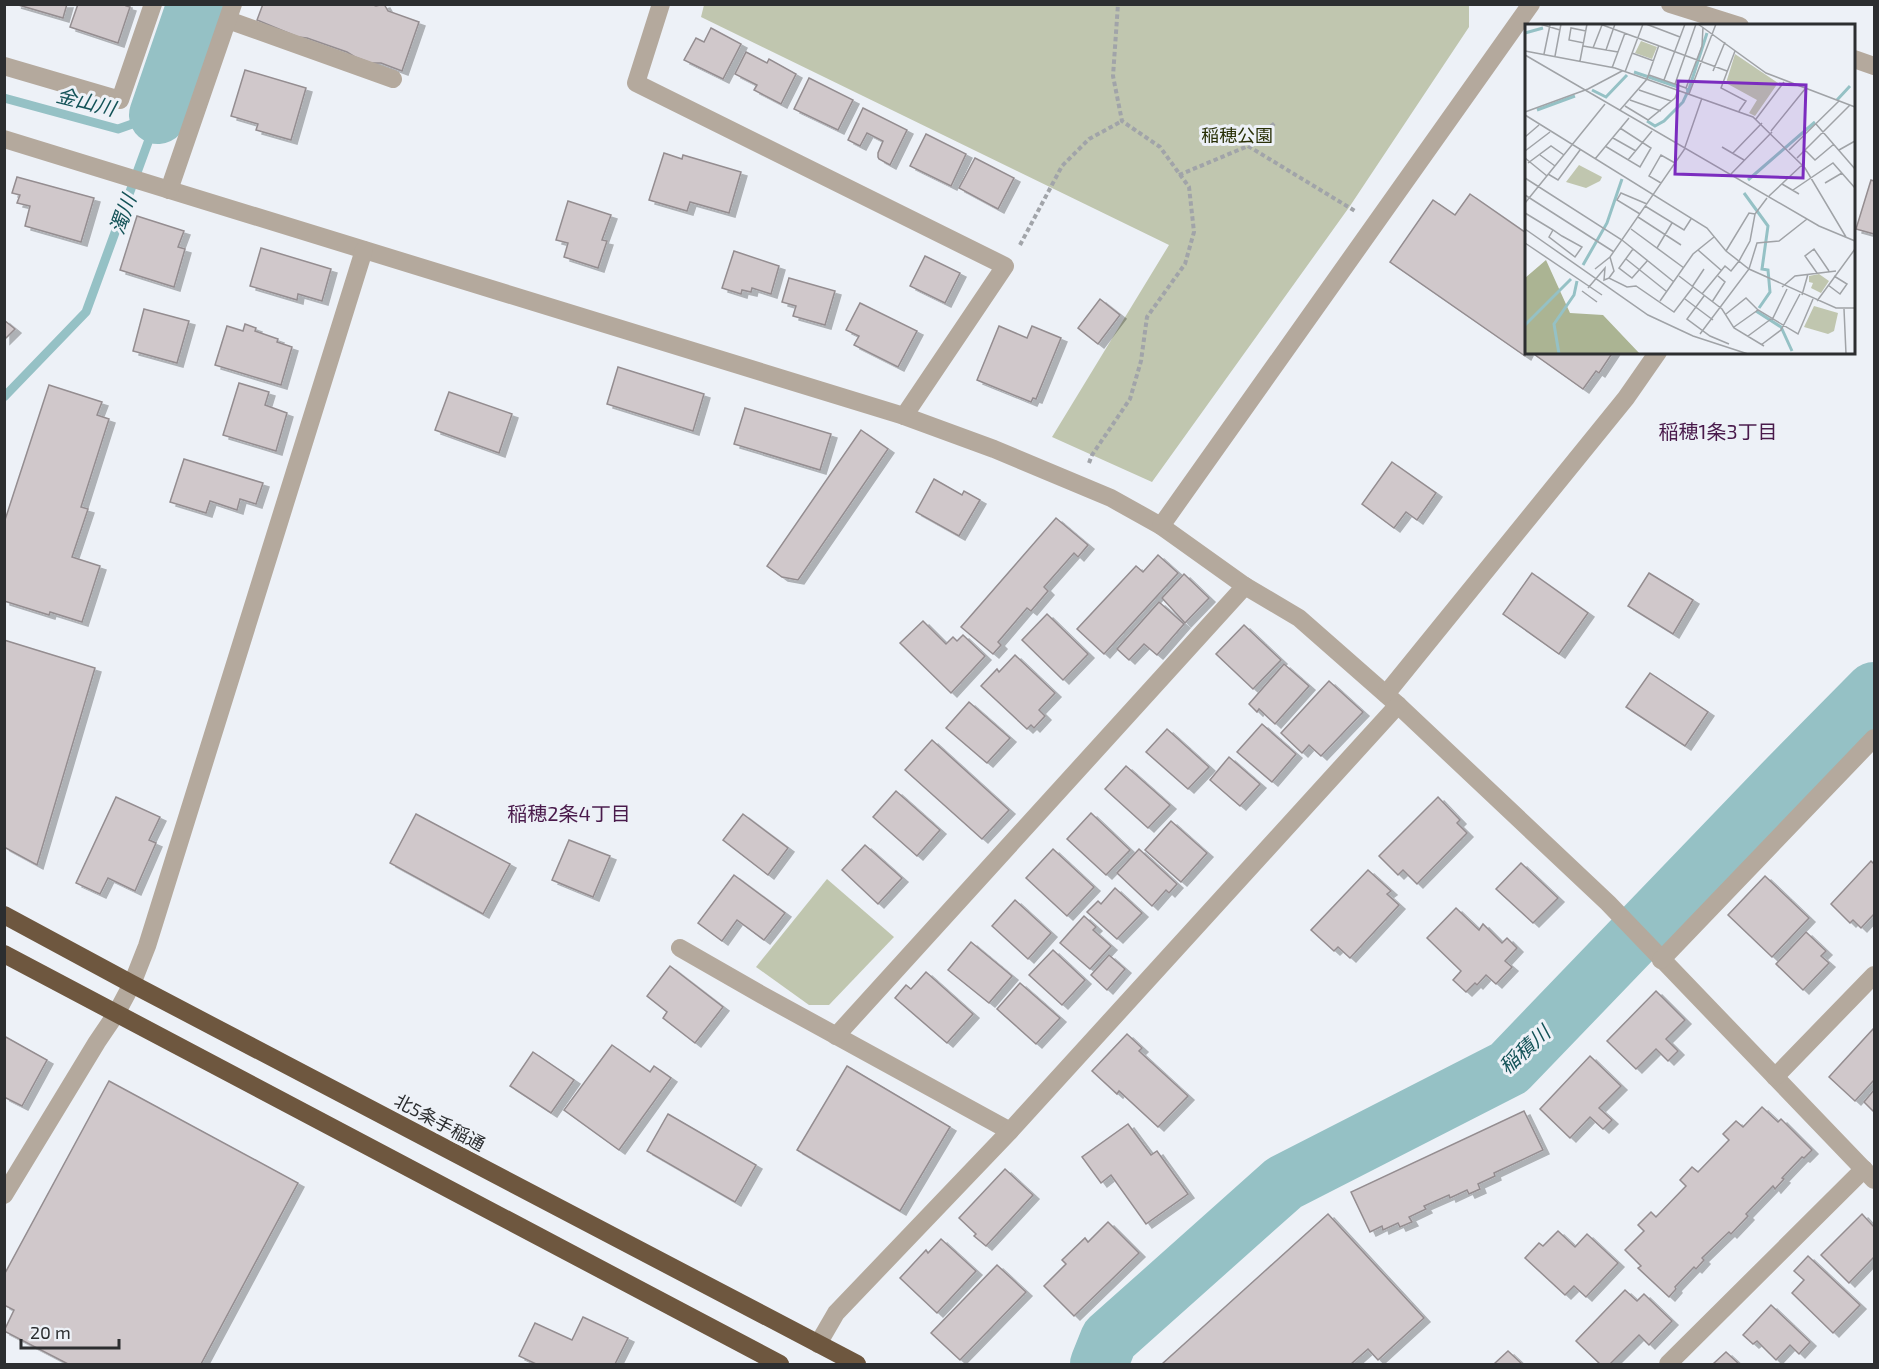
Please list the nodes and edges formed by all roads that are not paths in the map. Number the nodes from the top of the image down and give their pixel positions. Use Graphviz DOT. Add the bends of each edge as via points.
graph roads {
  1 [pos="153,4"];
  2 [pos="661,4"];
  3 [pos="1531,4"];
  4 [pos="1670,4"];
  5 [pos="231,12"];
  6 [pos="1734,24"];
  7 [pos="4,66"];
  8 [pos="393,79"];
  9 [pos="4,139"];
  10 [pos="169,190"];
  11 [pos="364,249"];
  12 [pos="1657,354"];
  13 [pos="904,416"];
  14 [pos="1161,526"];
  15 [pos="1245,586"];
  16 [pos="1392,700"];
  17 [pos="1875,738"];
  18 [pos="4,915"];
  19 [pos="680,948"];
  20 [pos="4,954"];
  21 [pos="1657,955"];
  22 [pos="1875,975"];
  23 [pos="132,984"];
  24 [pos="116,1014"];
  25 [pos="836,1036"];
  26 [pos="1775,1077"];
  27 [pos="1010,1131"];
  28 [pos="1869,1174"];
  29 [pos="4,1195"];
  30 [pos="818,1344"];
  31 [pos="780,1365"];
  32 [pos="857,1365"];
  33 [pos="1668,1365"];
  1 -- 7 [label="street" via="120,100"];
  2 -- 13 [label="street" via="636,83 1005,266"];
  3 -- 14 [label="street"];
  4 -- 6 [label="street"];
  5 -- 8 [label="street"];
  5 -- 10 [label="street"];
  9 -- 10 [label="street"];
  10 -- 11 [label="street"];
  11 -- 13 [label="street"];
  11 -- 23 [label="street"];
  12 -- 16 [label="street"];
  13 -- 14 [label="street" via="1111,498"];
  14 -- 15 [label="street"];
  15 -- 16 [label="street" via="1299,618"];
  15 -- 25 [label="street"];
  16 -- 21 [label="street" via="1608,903"];
  16 -- 27 [label="street"];
  17 -- 21 [label="street"];
  18 -- 23 [label="highway, 北5条手稲通"];
  19 -- 25 [label="street"];
  20 -- 24 [label="highway"];
  21 -- 26 [label="street"];
  22 -- 26 [label="street"];
  23 -- 24 [label="street"];
  23 -- 30 [label="highway, 北5条手稲通"];
  24 -- 29 [label="street"];
  24 -- 31 [label="highway"];
  25 -- 27 [label="street"];
  26 -- 28 [label="street"];
  27 -- 30 [label="street" via="836,1313"];
  28 -- 33 [label="street"];
  30 -- 32 [label="highway, 北5条手稲通"];
}
